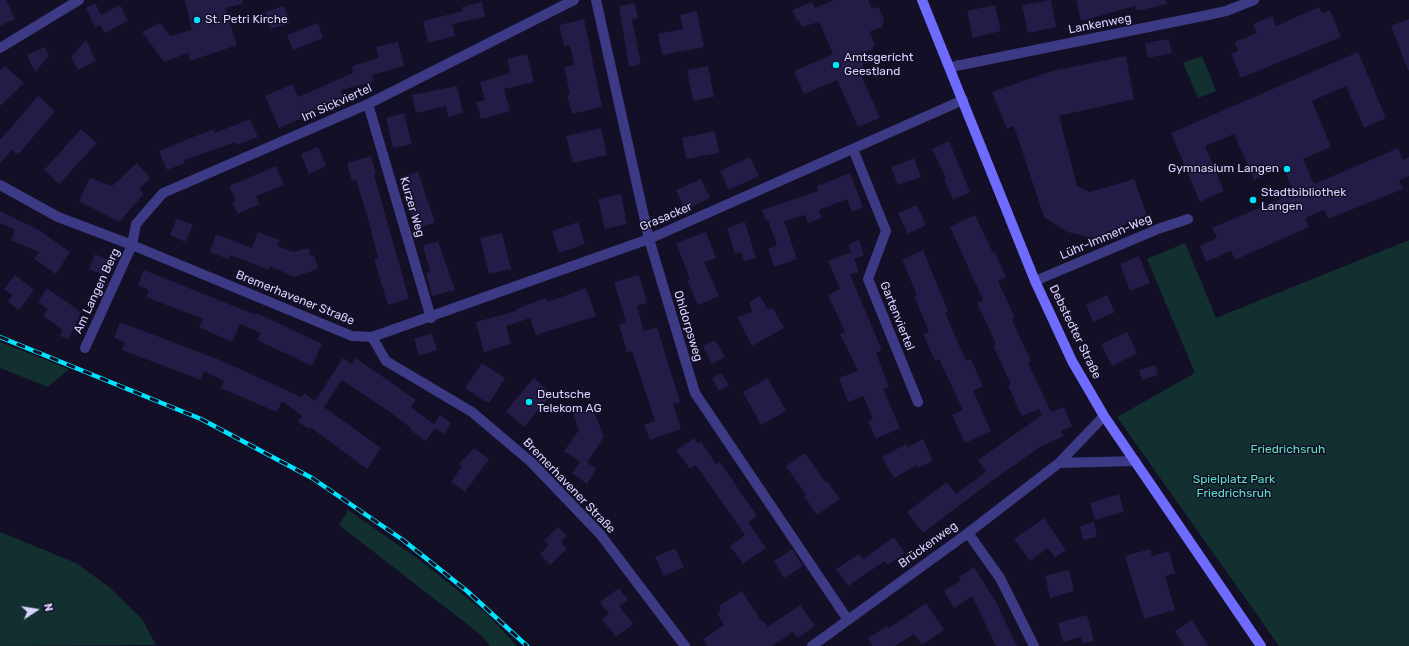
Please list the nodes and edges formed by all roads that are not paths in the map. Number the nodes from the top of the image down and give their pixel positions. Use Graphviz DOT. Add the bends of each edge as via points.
graph roads {
  1 [pos="79,0"];
  2 [pos="574,0"];
  3 [pos="596,0"];
  4 [pos="922,0"];
  5 [pos="1254,0"];
  6 [pos="0,48"];
  7 [pos="951,67"];
  8 [pos="963,100"];
  9 [pos="368,104"];
  10 [pos="853,149"];
  11 [pos="0,186"];
  12 [pos="1188,219"];
  13 [pos="649,239"];
  14 [pos="132,245"];
  15 [pos="1035,280"];
  16 [pos="431,318"];
  17 [pos="372,337"];
  18 [pos="85,348"];
  19 [pos="918,402"];
  20 [pos="1104,416"];
  21 [pos="1135,461"];
  22 [pos="1058,464"];
  23 [pos="968,533"];
  24 [pos="848,620"];
  25 [pos="685,646"];
  26 [pos="812,646"];
  27 [pos="1034,646"];
  28 [pos="1261,646"];
  1 -- 6 [label="street"];
  2 -- 9 [label="street, Im Sickviertel"];
  3 -- 13 [label="street, Ohldorpsweg"];
  4 -- 7 [label="main road, Debstedter Straße"];
  5 -- 7 [label="street, Lankenweg" via="1208,15"];
  7 -- 8 [label="main road, Debstedter Straße"];
  8 -- 10 [label="street, Grasacker"];
  8 -- 15 [label="main road, Debstedter Straße"];
  9 -- 14 [label="street, Im Sickviertel" via="163,193 136,224"];
  9 -- 16 [label="street, Kurzer Weg"];
  10 -- 13 [label="street, Grasacker"];
  10 -- 19 [label="street, Gartenviertel" via="886,231 868,279"];
  11 -- 14 [label="street, Bremerhavener Straße" via="58,217"];
  12 -- 15 [label="street, Lühr-Immen-Weg"];
  13 -- 16 [label="street, Grasacker"];
  13 -- 24 [label="street, Ohldorpsweg" via="695,393"];
  14 -- 17 [label="street, Bremerhavener Straße" via="352,336"];
  14 -- 18 [label="street, Am Langen Berg"];
  15 -- 20 [label="main road, Debstedter Straße" via="1072,361"];
  16 -- 17 [label="street, Grasacker"];
  17 -- 25 [label="street, Bremerhavener Straße" via="386,361 472,412 531,462 600,534"];
  20 -- 21 [label="main road, Debstedter Straße"];
  20 -- 22 [label="street, Brückenweg"];
  21 -- 22 [label="street"];
  21 -- 28 [label="main road, Debstedter Straße"];
  22 -- 23 [label="street, Brückenweg"];
  23 -- 24 [label="street, Brückenweg"];
  23 -- 27 [label="street" via="1000,578"];
  24 -- 26 [label="street, Brückenweg"];
}
